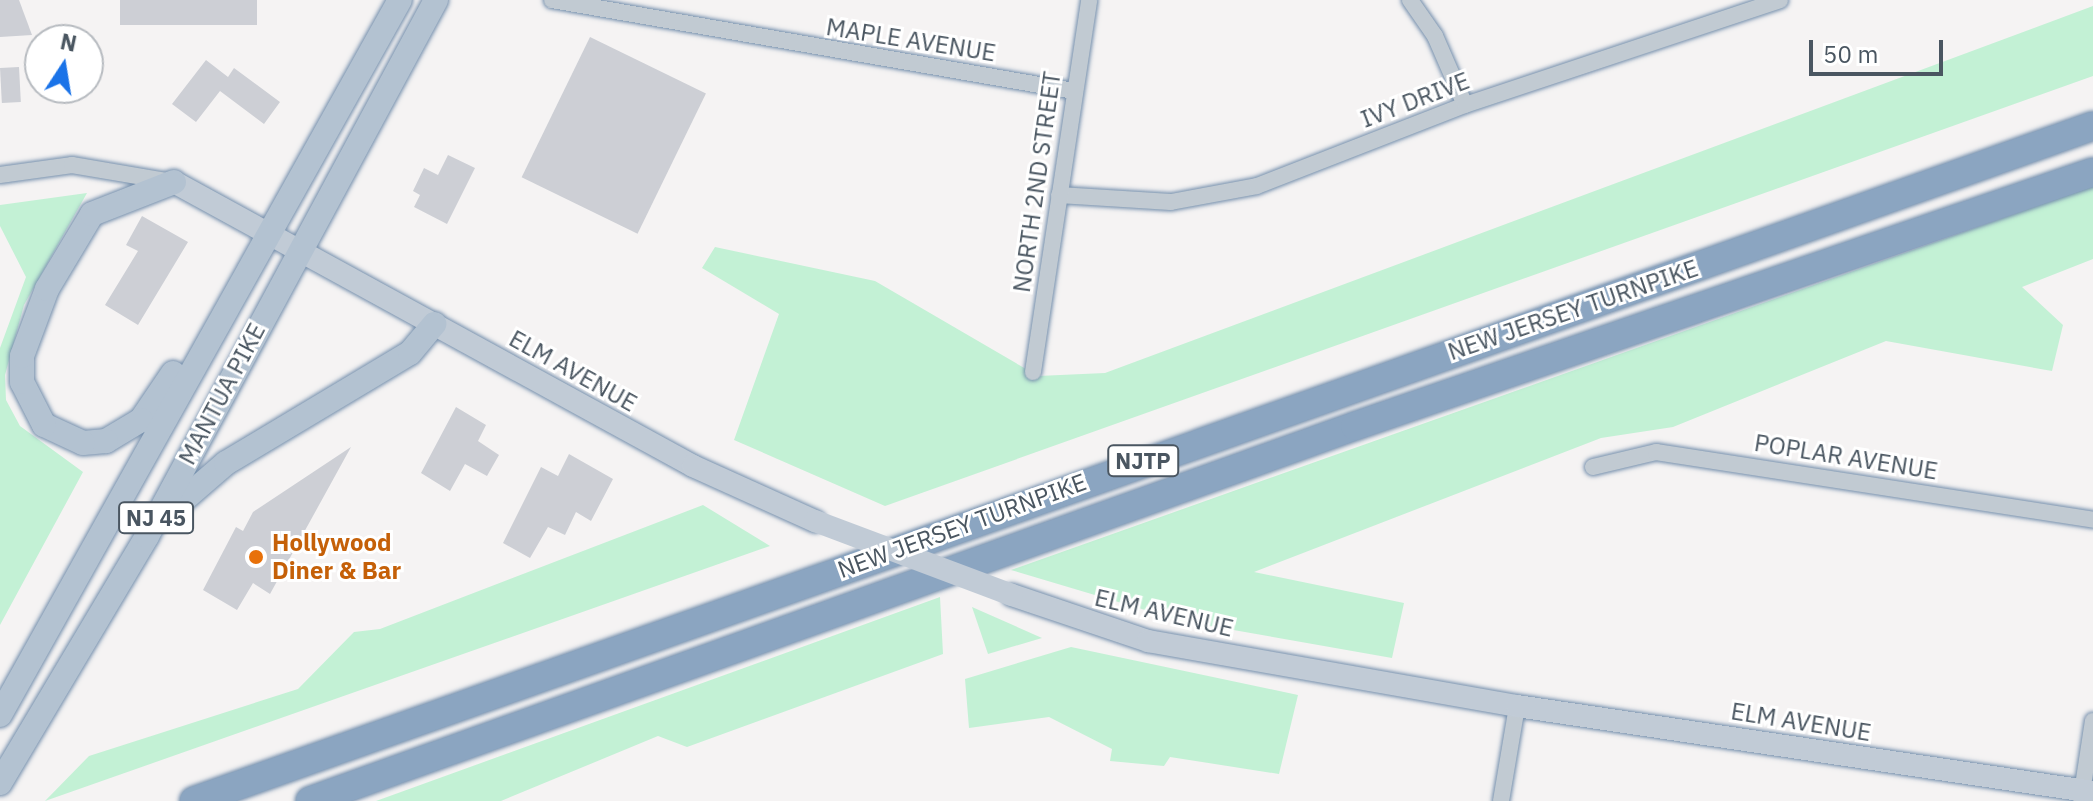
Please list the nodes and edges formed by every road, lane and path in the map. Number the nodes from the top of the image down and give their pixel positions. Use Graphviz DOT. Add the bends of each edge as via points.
graph roads {
  1 [pos="400,0"];
  2 [pos="436,0"];
  3 [pos="552,0"];
  4 [pos="1089,0"];
  5 [pos="1410,0"];
  6 [pos="1780,0"];
  7 [pos="1074,91"];
  8 [pos="1465,105"];
  9 [pos="2093,126"];
  10 [pos="2093,172"];
  11 [pos="0,175"];
  12 [pos="174,182"];
  13 [pos="1059,195"];
  14 [pos="267,230"];
  15 [pos="300,247"];
  16 [pos="255,254"];
  17 [pos="434,324"];
  18 [pos="1033,372"];
  19 [pos="1593,467"];
  20 [pos="2093,520"];
  21 [pos="147,536"];
  22 [pos="1517,706"];
  23 [pos="0,715"];
  24 [pos="2093,721"];
  25 [pos="0,783"];
  26 [pos="2085,795"];
  27 [pos="194,801"];
  28 [pos="310,801"];
  29 [pos="1501,801"];
  1 -- 14 [label="main road, MANTUA PIKE / NJ 45"];
  2 -- 15 [label="main road, MANTUA PIKE / NJ 45"];
  3 -- 7 [label="street, MAPLE AVENUE"];
  4 -- 7 [label="street, NORTH 2ND STREET"];
  5 -- 8 [label="street" via="1435,36"];
  6 -- 8 [label="street, IVY DRIVE"];
  7 -- 13 [label="street, NORTH 2ND STREET"];
  8 -- 13 [label="street, IVY DRIVE" via="1257,186 1204,198 1123,202"];
  9 -- 27 [label="highway, NEW JERSEY TURNPIKE / NJTP"];
  10 -- 28 [label="highway, NEW JERSEY TURNPIKE / NJTP" via="1355,426"];
  11 -- 12 [label="street" via="72,165"];
  12 -- 14 [label="main road, ELM AVENUE"];
  12 -- 16 [label="main road" via="92,214 57,268 22,356 22,382 44,425 83,443 106,441 141,420 226,277"];
  13 -- 18 [label="street, NORTH 2ND STREET"];
  14 -- 15 [label="main road, ELM AVENUE"];
  14 -- 16 [label="main road, MANTUA PIKE / NJ 45"];
  15 -- 17 [label="main road, ELM AVENUE"];
  15 -- 21 [label="main road, MANTUA PIKE / NJ 45"];
  16 -- 23 [label="main road, MANTUA PIKE / NJ 45"];
  17 -- 21 [label="main road" via="410,353 226,463"];
  17 -- 22 [label="main road, ELM AVENUE, bridge" via="693,466 815,521 1012,595 1148,641"];
  19 -- 20 [label="street, POPLAR AVENUE" via="1656,452"];
  21 -- 25 [label="main road, MANTUA PIKE / NJ 45"];
  22 -- 26 [label="main road, ELM AVENUE"];
  22 -- 29 [label="street"];
  24 -- 26 [label="street"];
}
